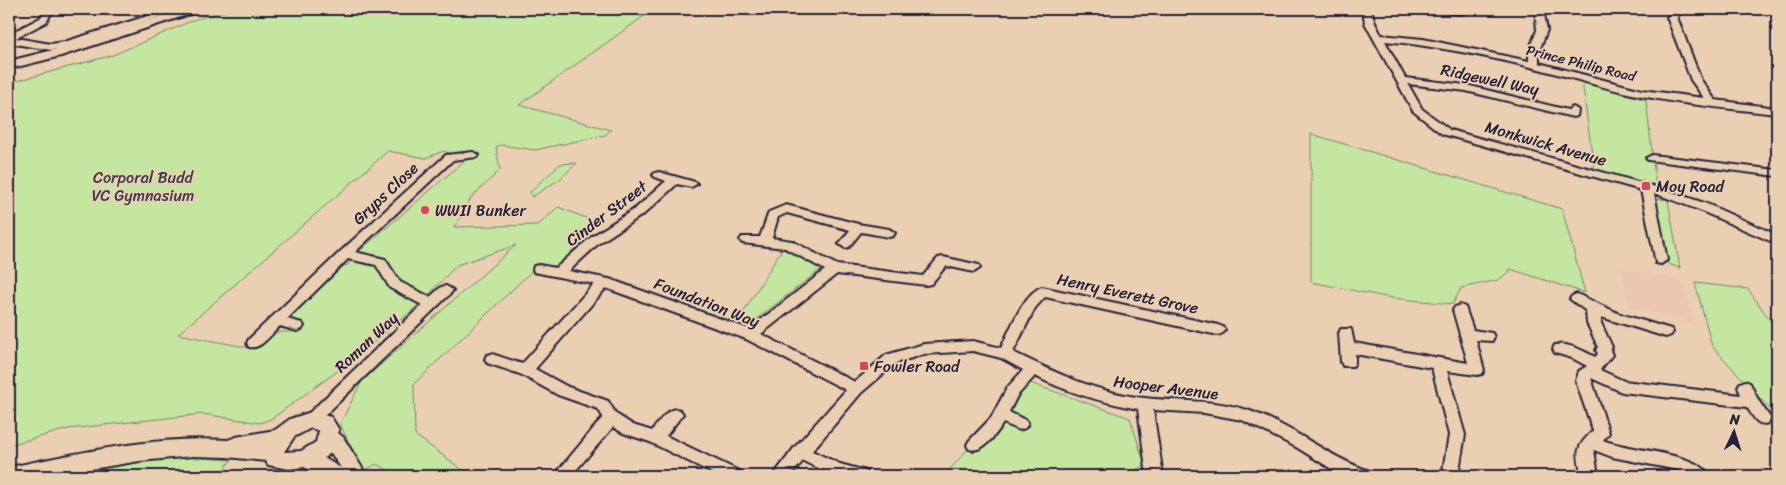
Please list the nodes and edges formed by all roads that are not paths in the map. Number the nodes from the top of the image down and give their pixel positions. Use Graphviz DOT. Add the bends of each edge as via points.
graph roads {
  1 [pos="50,9"];
  2 [pos="178,9"];
  3 [pos="196,9"];
  4 [pos="1367,9"];
  5 [pos="1446,9"];
  6 [pos="1539,9"];
  7 [pos="1680,9"];
  8 [pos="1465,11"];
  9 [pos="1378,38"];
  10 [pos="9,39"];
  11 [pos="9,65"];
  12 [pos="1534,65"];
  13 [pos="1400,80"];
  14 [pos="1713,104"];
  15 [pos="1777,111"];
  16 [pos="1573,114"];
  17 [pos="473,154"];
  18 [pos="1660,157"];
  19 [pos="1777,173"];
  20 [pos="658,175"];
  21 [pos="674,179"];
  22 [pos="691,184"];
  23 [pos="1647,188"];
  24 [pos="858,228"];
  25 [pos="889,233"];
  26 [pos="746,240"];
  27 [pos="1777,240"];
  28 [pos="765,241"];
  29 [pos="845,244"];
  30 [pos="345,254"];
  31 [pos="1661,260"];
  32 [pos="974,268"];
  33 [pos="539,269"];
  34 [pos="834,269"];
  35 [pos="558,273"];
  36 [pos="604,282"];
  37 [pos="446,290"];
  38 [pos="1577,299"];
  39 [pos="432,304"];
  40 [pos="1592,308"];
  41 [pos="1460,310"];
  42 [pos="278,321"];
  43 [pos="297,326"];
  44 [pos="1218,330"];
  45 [pos="1666,332"];
  46 [pos="1467,334"];
  47 [pos="751,336"];
  48 [pos="1487,337"];
  49 [pos="254,343"];
  50 [pos="1560,349"];
  51 [pos="1005,354"];
  52 [pos="492,360"];
  53 [pos="1348,362"];
  54 [pos="1438,364"];
  55 [pos="1593,368"];
  56 [pos="1032,369"];
  57 [pos="525,370"];
  58 [pos="1745,387"];
  59 [pos="856,389"];
  60 [pos="1751,402"];
  61 [pos="1145,404"];
  62 [pos="675,414"];
  63 [pos="1000,414"];
  64 [pos="612,418"];
  65 [pos="1763,419"];
  66 [pos="312,420"];
  67 [pos="1020,424"];
  68 [pos="329,438"];
  69 [pos="655,438"];
  70 [pos="1591,442"];
  71 [pos="276,445"];
  72 [pos="975,446"];
  73 [pos="800,452"];
  74 [pos="310,457"];
  75 [pos="9,476"];
  76 [pos="336,476"];
  77 [pos="357,476"];
  78 [pos="562,476"];
  79 [pos="733,476"];
  80 [pos="781,476"];
  81 [pos="860,476"];
  82 [pos="1155,476"];
  83 [pos="1364,476"];
  84 [pos="1450,476"];
  85 [pos="1590,476"];
  86 [pos="1702,476"];
  1 -- 10 [label="street" via="44,20"];
  2 -- 10 [label="street" via="65,45 52,47"];
  3 -- 11 [label="street"];
  4 -- 9 [label="street, Monkwick Avenue"];
  5 -- 8 [label="street"];
  6 -- 12 [label="street" via="1542,30 1534,51"];
  7 -- 14 [label="street" via="1672,17 1696,80"];
  9 -- 12 [label="street, Prince Philip Road" via="1424,42"];
  9 -- 13 [label="street, Monkwick Avenue"];
  12 -- 14 [label="street, Prince Philip Road" via="1642,93"];
  13 -- 16 [label="street, Ridgewell Way" via="1466,88"];
  13 -- 23 [label="street, Monkwick Avenue" via="1418,111 1446,132"];
  14 -- 15 [label="street, Prince Philip Road"];
  17 -- 30 [label="street, Gryps Close" via="445,154"];
  18 -- 19 [label="street"];
  20 -- 21 [label="street, Cinder Street"];
  21 -- 22 [label="street, Cinder Street"];
  21 -- 35 [label="street, Cinder Street" via="640,211 594,240"];
  23 -- 27 [label="street, Monkwick Avenue" via="1703,207"];
  23 -- 31 [label="street"];
  24 -- 25 [label="street"];
  24 -- 28 [label="street" via="786,209 774,215"];
  24 -- 29 [label="street"];
  26 -- 28 [label="street"];
  28 -- 34 [label="street" via="788,244"];
  30 -- 39 [label="street" via="380,262 395,285"];
  30 -- 42 [label="street, Gryps Close"];
  32 -- 34 [label="street" via="945,256 926,281"];
  33 -- 35 [label="street, Foundation Way"];
  34 -- 47 [label="street"];
  35 -- 36 [label="street, Foundation Way"];
  36 -- 47 [label="street, Foundation Way"];
  36 -- 57 [label="street"];
  37 -- 39 [label="street, Roman Way"];
  38 -- 40 [label="street"];
  39 -- 66 [label="street, Roman Way"];
  40 -- 45 [label="street"];
  40 -- 55 [label="street" via="1605,355"];
  41 -- 46 [label="street"];
  42 -- 43 [label="street"];
  42 -- 49 [label="street, Gryps Close"];
  44 -- 51 [label="street, Henry Everett Grove" via="1042,292 1030,305"];
  46 -- 48 [label="street"];
  46 -- 54 [label="street" via="1477,370"];
  47 -- 59 [label="street, Foundation Way"];
  50 -- 55 [label="street" via="1577,354"];
  51 -- 56 [label="street, Hooper Avenue"];
  51 -- 59 [label="street, Hooper Avenue" via="973,346 924,349 891,359"];
  52 -- 57 [label="street"];
  53 -- 54 [label="street" via="1347,340"];
  54 -- 84 [label="street" via="1456,435"];
  55 -- 60 [label="street" via="1622,386"];
  55 -- 70 [label="street" via="1584,375 1583,381 1601,433"];
  56 -- 61 [label="street, Hooper Avenue" via="1103,397"];
  56 -- 63 [label="street" via="1012,392"];
  57 -- 64 [label="street" via="563,391 603,405"];
  58 -- 60 [label="street"];
  59 -- 73 [label="street, Hooper Avenue"];
  60 -- 65 [label="street"];
  61 -- 82 [label="street"];
  61 -- 83 [label="street, Hooper Avenue" via="1204,407 1245,415 1302,443 1353,474"];
  62 -- 69 [label="street"];
  63 -- 67 [label="street"];
  63 -- 72 [label="street"];
  64 -- 69 [label="street" via="628,429"];
  64 -- 78 [label="street"];
  66 -- 68 [label="street" via="324,423 329,430"];
  66 -- 71 [label="street" via="292,427"];
  68 -- 74 [label="street" via="326,446"];
  68 -- 77 [label="street" via="336,443"];
  69 -- 79 [label="street"];
  70 -- 85 [label="street" via="1584,451"];
  70 -- 86 [label="street" via="1612,451 1682,464"];
  71 -- 74 [label="street" via="275,459 289,461"];
  71 -- 75 [label="street" via="142,453"];
  73 -- 80 [label="street, Hooper Avenue"];
  73 -- 81 [label="street" via="836,470"];
  74 -- 76 [label="street" via="311,461"];
}
